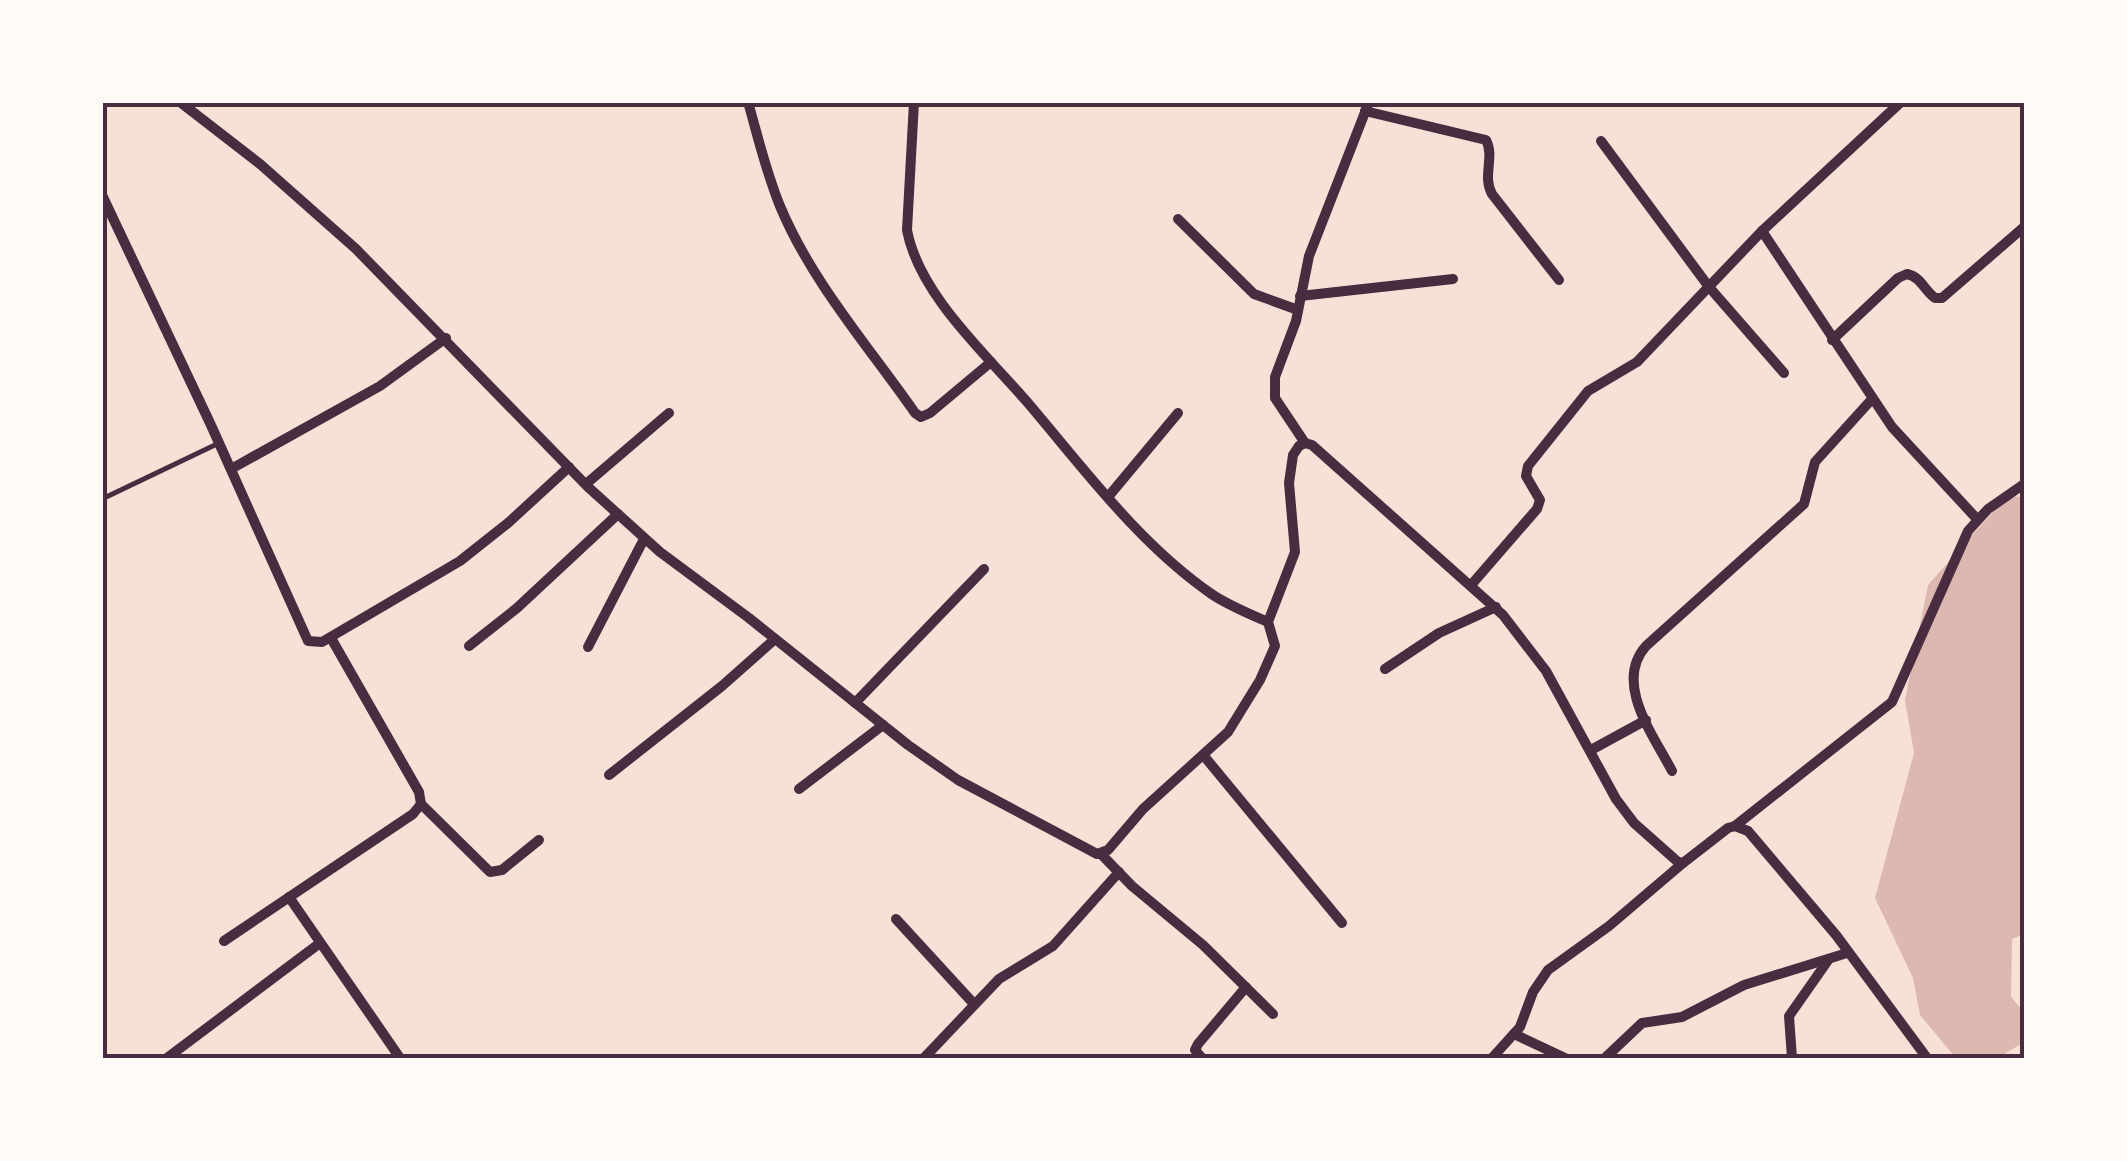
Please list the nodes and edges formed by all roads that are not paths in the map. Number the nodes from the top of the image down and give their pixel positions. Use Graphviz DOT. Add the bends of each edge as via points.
graph roads {
  1 [pos="180,102"];
  2 [pos="748,102"];
  3 [pos="914,102"];
  4 [pos="1901,102"];
  5 [pos="1367,107"];
  6 [pos="1601,141"];
  7 [pos="102,195"];
  8 [pos="1178,219"];
  9 [pos="2024,226"];
  10 [pos="1762,232"];
  11 [pos="1453,279"];
  12 [pos="1559,280"];
  13 [pos="1710,287"];
  14 [pos="1300,296"];
  15 [pos="1298,310"];
  16 [pos="446,338"];
  17 [pos="1832,340"];
  18 [pos="991,362"];
  19 [pos="1784,373"];
  20 [pos="1872,398"];
  21 [pos="669,413"];
  22 [pos="1178,414"];
  23 [pos="219,443"];
  24 [pos="1305,443"];
  25 [pos="569,467"];
  26 [pos="231,470"];
  27 [pos="586,484"];
  28 [pos="2024,484"];
  29 [pos="1108,497"];
  30 [pos="102,499"];
  31 [pos="618,514"];
  32 [pos="1977,519"];
  33 [pos="644,539"];
  34 [pos="984,568"];
  35 [pos="1472,584"];
  36 [pos="1496,607"];
  37 [pos="1268,622"];
  38 [pos="331,638"];
  39 [pos="775,639"];
  40 [pos="469,646"];
  41 [pos="588,647"];
  42 [pos="1385,669"];
  43 [pos="855,702"];
  44 [pos="1646,720"];
  45 [pos="883,725"];
  46 [pos="1591,750"];
  47 [pos="1204,756"];
  48 [pos="1672,772"];
  49 [pos="609,774"];
  50 [pos="799,789"];
  51 [pos="422,804"];
  52 [pos="1735,826"];
  53 [pos="539,840"];
  54 [pos="1101,854"];
  55 [pos="1684,863"];
  56 [pos="1118,872"];
  57 [pos="288,897"];
  58 [pos="896,919"];
  59 [pos="1342,924"];
  60 [pos="224,941"];
  61 [pos="320,943"];
  62 [pos="1847,953"];
  63 [pos="1830,958"];
  64 [pos="1246,987"];
  65 [pos="974,1004"];
  66 [pos="1273,1014"];
  67 [pos="1514,1034"];
  68 [pos="166,1058"];
  69 [pos="400,1058"];
  70 [pos="924,1058"];
  71 [pos="1202,1058"];
  72 [pos="1492,1058"];
  73 [pos="1565,1058"];
  74 [pos="1605,1058"];
  75 [pos="1792,1058"];
  76 [pos="1927,1058"];
  1 -- 16 [label="street" via="356,249"];
  2 -- 18 [label="street" via="767,171 797,239 915,412 930,414"];
  3 -- 18 [label="street" via="910,248"];
  4 -- 10 [label="street"];
  5 -- 12 [label="street" via="1486,140 1492,194"];
  5 -- 14 [label="street"];
  6 -- 13 [label="street"];
  7 -- 23 [label="street"];
  8 -- 15 [label="street" via="1254,294"];
  9 -- 17 [label="street" via="1942,298 1906,274"];
  10 -- 13 [label="street"];
  10 -- 17 [label="street"];
  11 -- 14 [label="street"];
  13 -- 19 [label="street"];
  13 -- 35 [label="street" via="1637,362 1588,391 1536,454 1526,476 1538,493 1537,509"];
  14 -- 15 [label="street"];
  15 -- 24 [label="street" via="1274,390"];
  16 -- 25 [label="street"];
  16 -- 26 [label="street" via="380,386"];
  17 -- 20 [label="street"];
  18 -- 29 [label="street"];
  20 -- 32 [label="street"];
  20 -- 44 [label="street" via="1815,462 1796,512 1639,654 1634,684"];
  21 -- 27 [label="street"];
  22 -- 29 [label="street"];
  23 -- 26 [label="street"];
  23 -- 30 [label="lane"];
  24 -- 35 [label="street"];
  24 -- 37 [label="street" via="1290,467 1295,552"];
  25 -- 27 [label="street"];
  25 -- 38 [label="street" via="484,544"];
  26 -- 38 [label="street" via="303,634 314,644"];
  27 -- 31 [label="street"];
  28 -- 32 [label="street"];
  29 -- 37 [label="street" via="1212,594"];
  31 -- 33 [label="street"];
  31 -- 40 [label="street"];
  32 -- 52 [label="street" via="1892,702"];
  33 -- 39 [label="street"];
  33 -- 41 [label="street"];
  34 -- 43 [label="street"];
  35 -- 36 [label="street"];
  36 -- 42 [label="street"];
  36 -- 46 [label="street" via="1546,672"];
  37 -- 47 [label="street" via="1273,653 1228,732"];
  38 -- 51 [label="street"];
  39 -- 43 [label="street"];
  39 -- 49 [label="street"];
  43 -- 45 [label="street"];
  44 -- 46 [label="street"];
  44 -- 48 [label="street"];
  45 -- 50 [label="street"];
  45 -- 54 [label="street" via="958,780"];
  46 -- 55 [label="street" via="1624,810"];
  47 -- 54 [label="street"];
  47 -- 59 [label="street"];
  51 -- 53 [label="street" via="490,872"];
  51 -- 57 [label="street"];
  52 -- 55 [label="street"];
  52 -- 62 [label="street" via="1754,836"];
  54 -- 56 [label="street"];
  55 -- 67 [label="street" via="1548,970"];
  56 -- 64 [label="street"];
  56 -- 65 [label="street" via="1053,946 1009,971"];
  57 -- 60 [label="street"];
  57 -- 61 [label="street"];
  58 -- 65 [label="street"];
  61 -- 68 [label="street"];
  61 -- 69 [label="street"];
  62 -- 63 [label="street"];
  62 -- 76 [label="street"];
  63 -- 74 [label="street" via="1728,992 1682,1017 1642,1023"];
  63 -- 75 [label="street" via="1789,1016"];
  64 -- 66 [label="street"];
  64 -- 71 [label="street" via="1198,1044"];
  65 -- 70 [label="street"];
  67 -- 72 [label="street"];
  67 -- 73 [label="street"];
}
